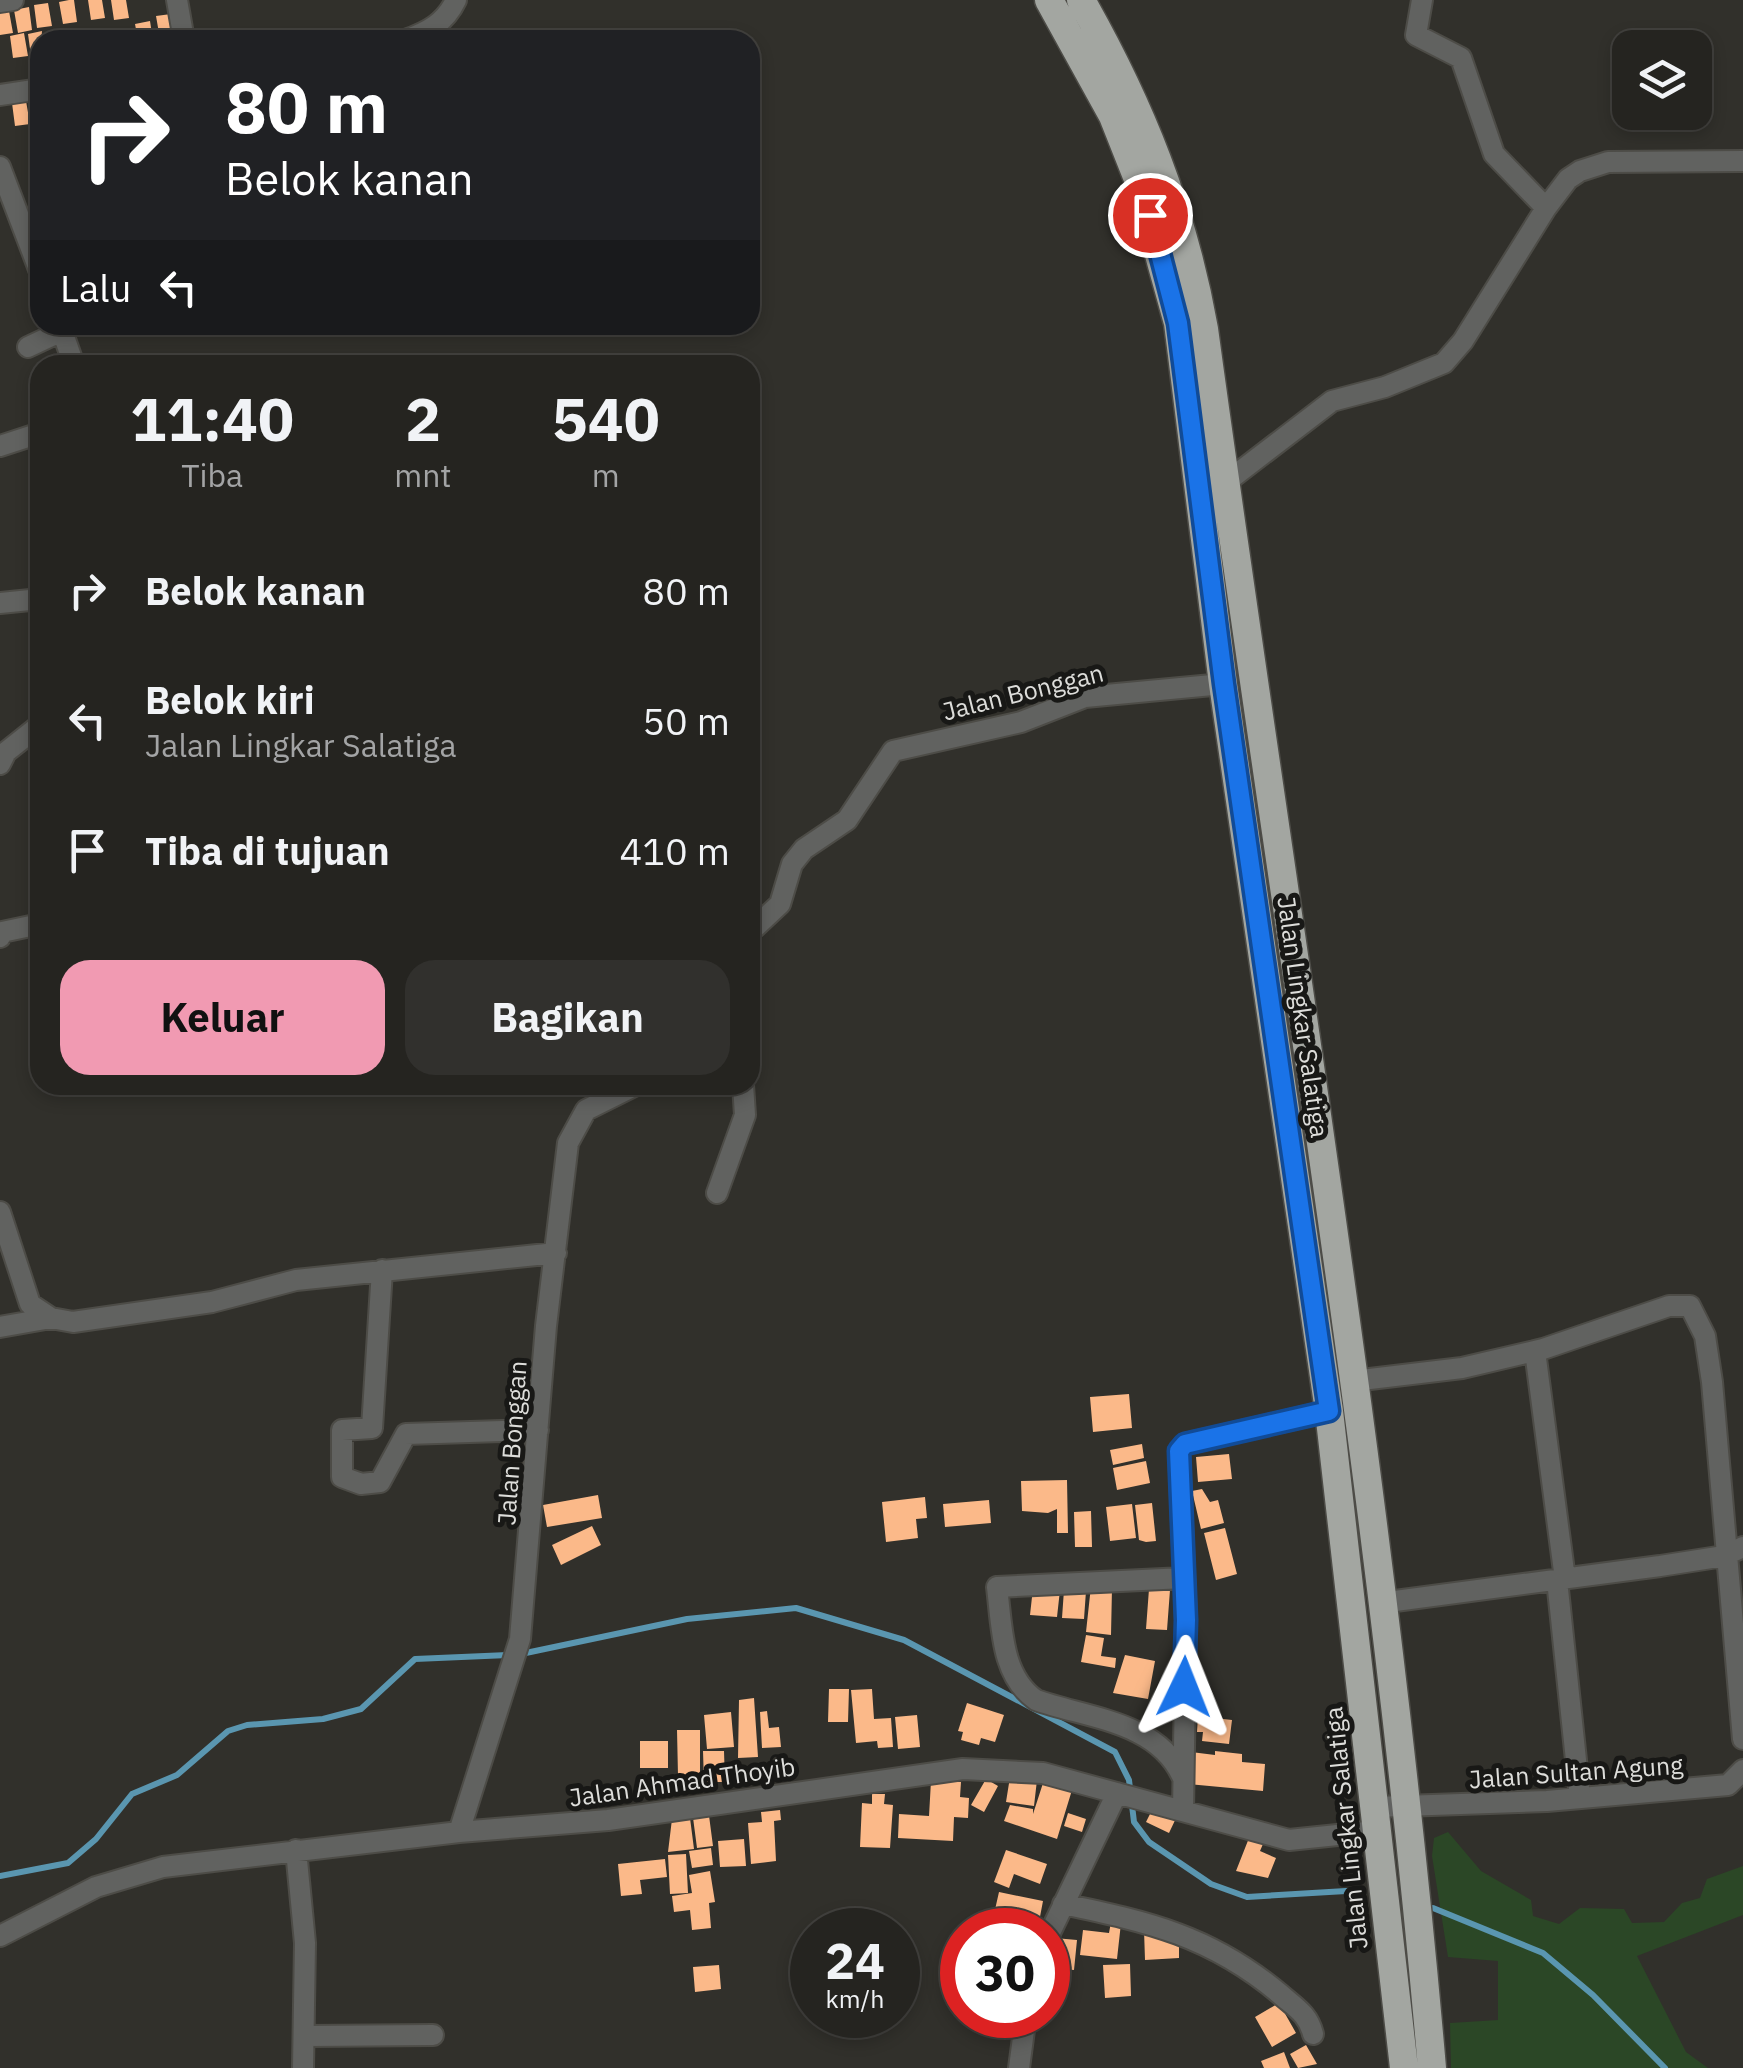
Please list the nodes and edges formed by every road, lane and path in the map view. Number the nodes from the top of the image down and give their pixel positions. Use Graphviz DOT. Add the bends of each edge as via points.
graph roads {
  1 [pos="13,0"];
  2 [pos="178,0"];
  3 [pos="456,0"];
  4 [pos="1048,0"];
  5 [pos="1080,0"];
  6 [pos="1422,0"];
  7 [pos="0,2"];
  8 [pos="182,30"];
  9 [pos="429,30"];
  10 [pos="30,91"];
  11 [pos="0,96"];
  12 [pos="1743,161"];
  13 [pos="0,167"];
  14 [pos="1546,208"];
  15 [pos="30,246"];
  16 [pos="49,335"];
  17 [pos="28,347"];
  18 [pos="30,436"];
  19 [pos="0,446"];
  20 [pos="1225,483"];
  21 [pos="1224,578"];
  22 [pos="30,600"];
  23 [pos="0,602"];
  24 [pos="1224,684"];
  25 [pos="30,733"];
  26 [pos="0,764"];
  27 [pos="760,923"];
  28 [pos="30,926"];
  29 [pos="1,930"];
  30 [pos="612,1095"];
  31 [pos="744,1095"];
  32 [pos="718,1194"];
  33 [pos="0,1212"];
  34 [pos="556,1253"];
  35 [pos="382,1270"];
  36 [pos="51,1318"];
  37 [pos="0,1327"];
  38 [pos="1536,1350"];
  39 [pos="1353,1382"];
  40 [pos="1329,1411"];
  41 [pos="372,1428"];
  42 [pos="538,1430"];
  43 [pos="406,1434"];
  44 [pos="1734,1551"];
  45 [pos="1184,1578"];
  46 [pos="1561,1580"];
  47 [pos="1380,1603"];
  48 [pos="1743,1739"];
  49 [pos="1743,1770"];
  50 [pos="1183,1778"];
  51 [pos="1127,1795"];
  52 [pos="1580,1798"];
  53 [pos="1405,1808"];
  54 [pos="1183,1810"];
  55 [pos="1375,1819"];
  56 [pos="459,1832"];
  57 [pos="296,1850"];
  58 [pos="1062,1904"];
  59 [pos="1060,1908"];
  60 [pos="0,1936"];
  61 [pos="1312,2034"];
  62 [pos="433,2035"];
  63 [pos="307,2036"];
  64 [pos="1023,2038"];
  65 [pos="303,2068"];
  66 [pos="1019,2068"];
  67 [pos="1404,2068"];
  68 [pos="1432,2068"];
  1 -- 7 [label="street"];
  2 -- 8 [label="street"];
  3 -- 9 [label="street"];
  4 -- 21 [label="highway, Jalan Lingkar Salatiga" via="1113,116 1160,252"];
  5 -- 20 [label="highway, Jalan Lingkar Salatiga" via="1134,98 1181,229 1204,328"];
  6 -- 14 [label="street" via="1416,35 1461,58 1494,154"];
  10 -- 11 [label="street"];
  12 -- 14 [label="street" via="1608,162 1568,179"];
  13 -- 15 [label="street"];
  14 -- 20 [label="street" via="1444,363 1332,401"];
  16 -- 17 [label="street"];
  18 -- 19 [label="street"];
  20 -- 21 [label="highway, Jalan Lingkar Salatiga"];
  21 -- 24 [label="highway, Jalan Lingkar Salatiga"];
  21 -- 39 [label="highway, Jalan Lingkar Salatiga"];
  22 -- 23 [label="street"];
  24 -- 27 [label="street, Jalan Bonggan" via="1086,697 1020,722 893,751 847,820 792,864 780,904"];
  24 -- 40 [label="highway, Jalan Lingkar Salatiga"];
  25 -- 26 [label="street"];
  28 -- 29 [label="street"];
  30 -- 34 [label="street, Jalan Bonggan" via="575,1123"];
  31 -- 32 [label="street" via="745,1116"];
  33 -- 36 [label="street" via="30,1304"];
  34 -- 35 [label="street"];
  34 -- 42 [label="street, Jalan Bonggan"];
  35 -- 36 [label="street" via="296,1280 104,1320"];
  35 -- 41 [label="street"];
  36 -- 37 [label="street"];
  38 -- 39 [label="street"];
  38 -- 44 [label="street" via="1669,1306 1694,1310 1705,1336"];
  38 -- 46 [label="street"];
  39 -- 47 [label="highway, Jalan Lingkar Salatiga"];
  40 -- 45 [label="street" via="1185,1444 1178,1456"];
  40 -- 55 [label="highway, Jalan Lingkar Salatiga"];
  41 -- 43 [label="street"];
  41 -- 43 [label="street" via="342,1430 338,1470 347,1482 380,1482"];
  42 -- 43 [label="street"];
  42 -- 56 [label="street, Jalan Bonggan" via="520,1638"];
  44 -- 46 [label="street"];
  44 -- 48 [label="street"];
  45 -- 50 [label="street"];
  45 -- 50 [label="street" via="997,1587 1006,1653 1022,1691 1142,1732 1169,1754"];
  46 -- 47 [label="street"];
  46 -- 52 [label="street"];
  47 -- 53 [label="highway, Jalan Lingkar Salatiga"];
  49 -- 52 [label="street, Jalan Sultan Agung" via="1728,1785"];
  50 -- 54 [label="street"];
  51 -- 54 [label="street, Jalan Ahmad Thoyib"];
  51 -- 56 [label="street, Jalan Ahmad Thoyib" via="1043,1772 963,1769 608,1820"];
  51 -- 58 [label="street"];
  52 -- 53 [label="street, Jalan Sultan Agung"];
  53 -- 55 [label="street, Jalan Sultan Agung"];
  53 -- 68 [label="highway, Jalan Lingkar Salatiga"];
  54 -- 55 [label="street, Jalan Ahmad Thoyib" via="1289,1840"];
  55 -- 67 [label="highway, Jalan Lingkar Salatiga"];
  56 -- 57 [label="street, Jalan Ahmad Thoyib"];
  57 -- 60 [label="street, Jalan Ahmad Thoyib" via="163,1866 96,1887"];
  57 -- 63 [label="street"];
  58 -- 59 [label="street"];
  58 -- 61 [label="street" via="1196,1938 1259,1974 1309,2018"];
  62 -- 63 [label="street"];
  63 -- 65 [label="street"];
  64 -- 66 [label="street"];
}
